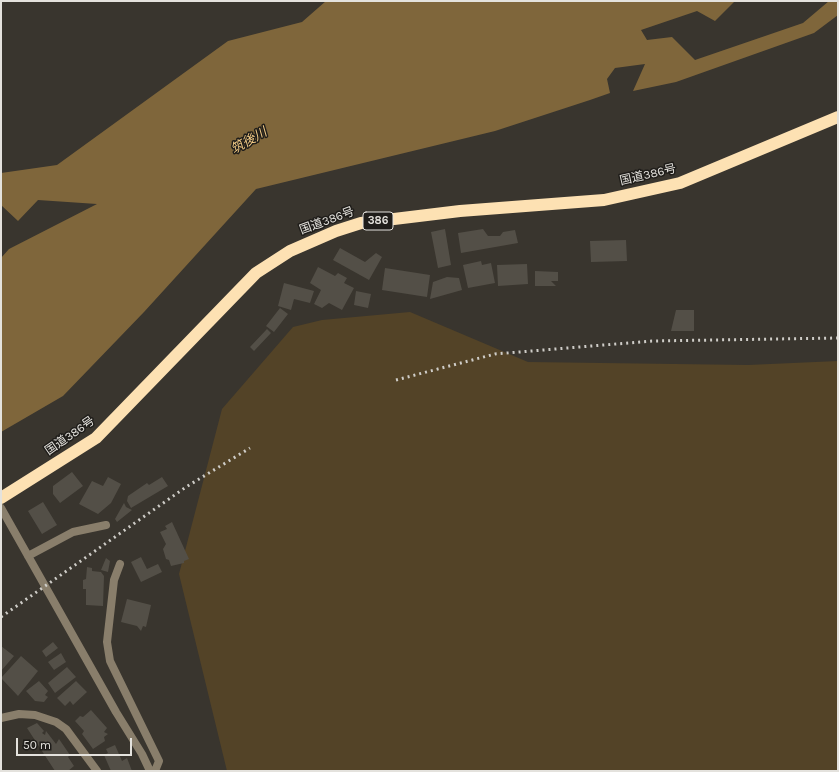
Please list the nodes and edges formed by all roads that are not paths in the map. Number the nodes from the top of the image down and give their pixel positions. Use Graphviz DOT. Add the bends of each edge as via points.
graph roads {
  1 [pos="838,117"];
  2 [pos="1,498"];
  3 [pos="1,508"];
  4 [pos="106,525"];
  5 [pos="28,556"];
  6 [pos="120,564"];
  7 [pos="1,718"];
  8 [pos="97,771"];
  9 [pos="150,771"];
  10 [pos="155,771"];
  1 -- 2 [label="highway, 国道386号 / 386" via="680,183 604,200 360,222 290,251 256,273 96,438"];
  3 -- 5 [label="street"];
  4 -- 5 [label="street" via="73,532"];
  5 -- 9 [label="street"];
  6 -- 10 [label="street" via="114,580 107,642 110,661 159,761"];
  7 -- 8 [label="street" via="19,714 35,715 56,722 66,729"];
}
